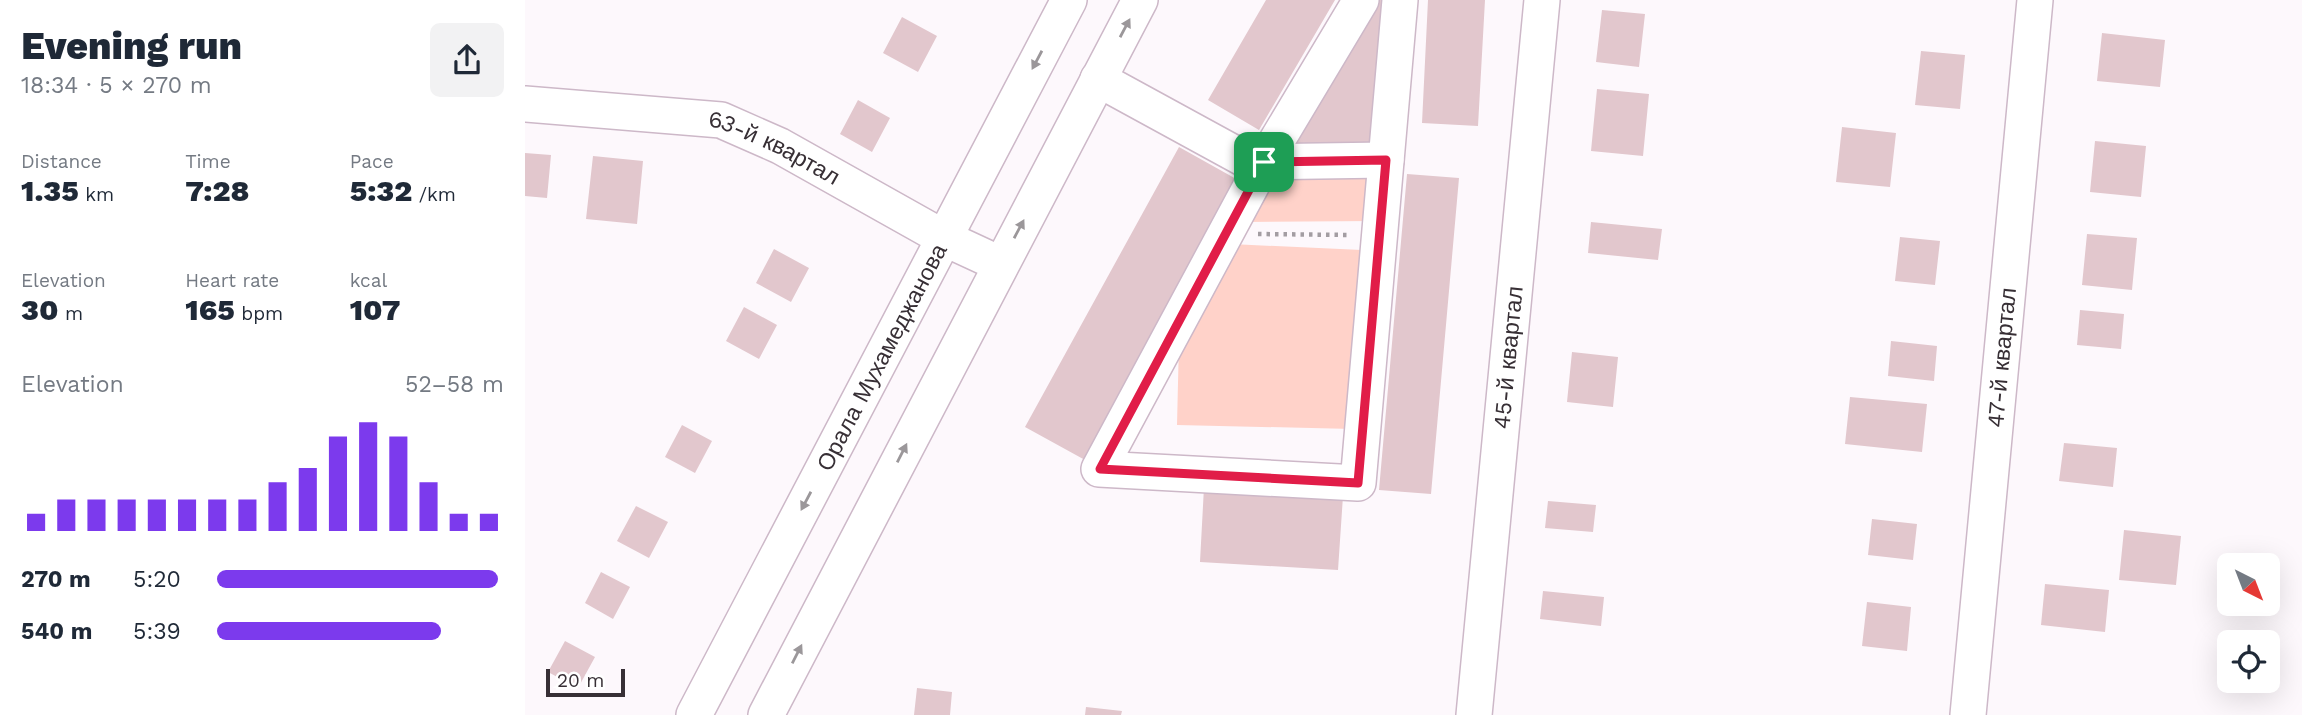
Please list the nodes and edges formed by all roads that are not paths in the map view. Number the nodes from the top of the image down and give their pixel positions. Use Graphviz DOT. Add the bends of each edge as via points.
graph roads {
  1 [pos="1069,0"];
  2 [pos="1140,0"];
  3 [pos="1361,0"];
  4 [pos="1400,0"];
  5 [pos="1542,0"];
  6 [pos="2035,0"];
  7 [pos="1098,79"];
  8 [pos="525,104"];
  9 [pos="1386,160"];
  10 [pos="1264,162"];
  11 [pos="944,237"];
  12 [pos="1000,264"];
  13 [pos="694,715"];
  14 [pos="766,715"];
  15 [pos="1474,715"];
  16 [pos="1968,715"];
  1 -- 11 [label="street, Орала Мухамеджанова, one-way"];
  7 -- 2 [label="street, one-way"];
  3 -- 10 [label="street"];
  4 -- 9 [label="street"];
  5 -- 15 [label="street, 45-й квартал"];
  6 -- 16 [label="street, 47-й квартал"];
  7 -- 10 [label="street" via="1250,162"];
  12 -- 7 [label="street, one-way"];
  8 -- 11 [label="street, 63-й квартал" via="721,120 780,145"];
  9 -- 10 [label="street"];
  9 -- 10 [label="street" via="1358,483 1100,469"];
  11 -- 12 [label="street, 63-й квартал"];
  11 -- 13 [label="street, Орала Мухамеджанова, one-way"];
  14 -- 12 [label="street, one-way"];
}
